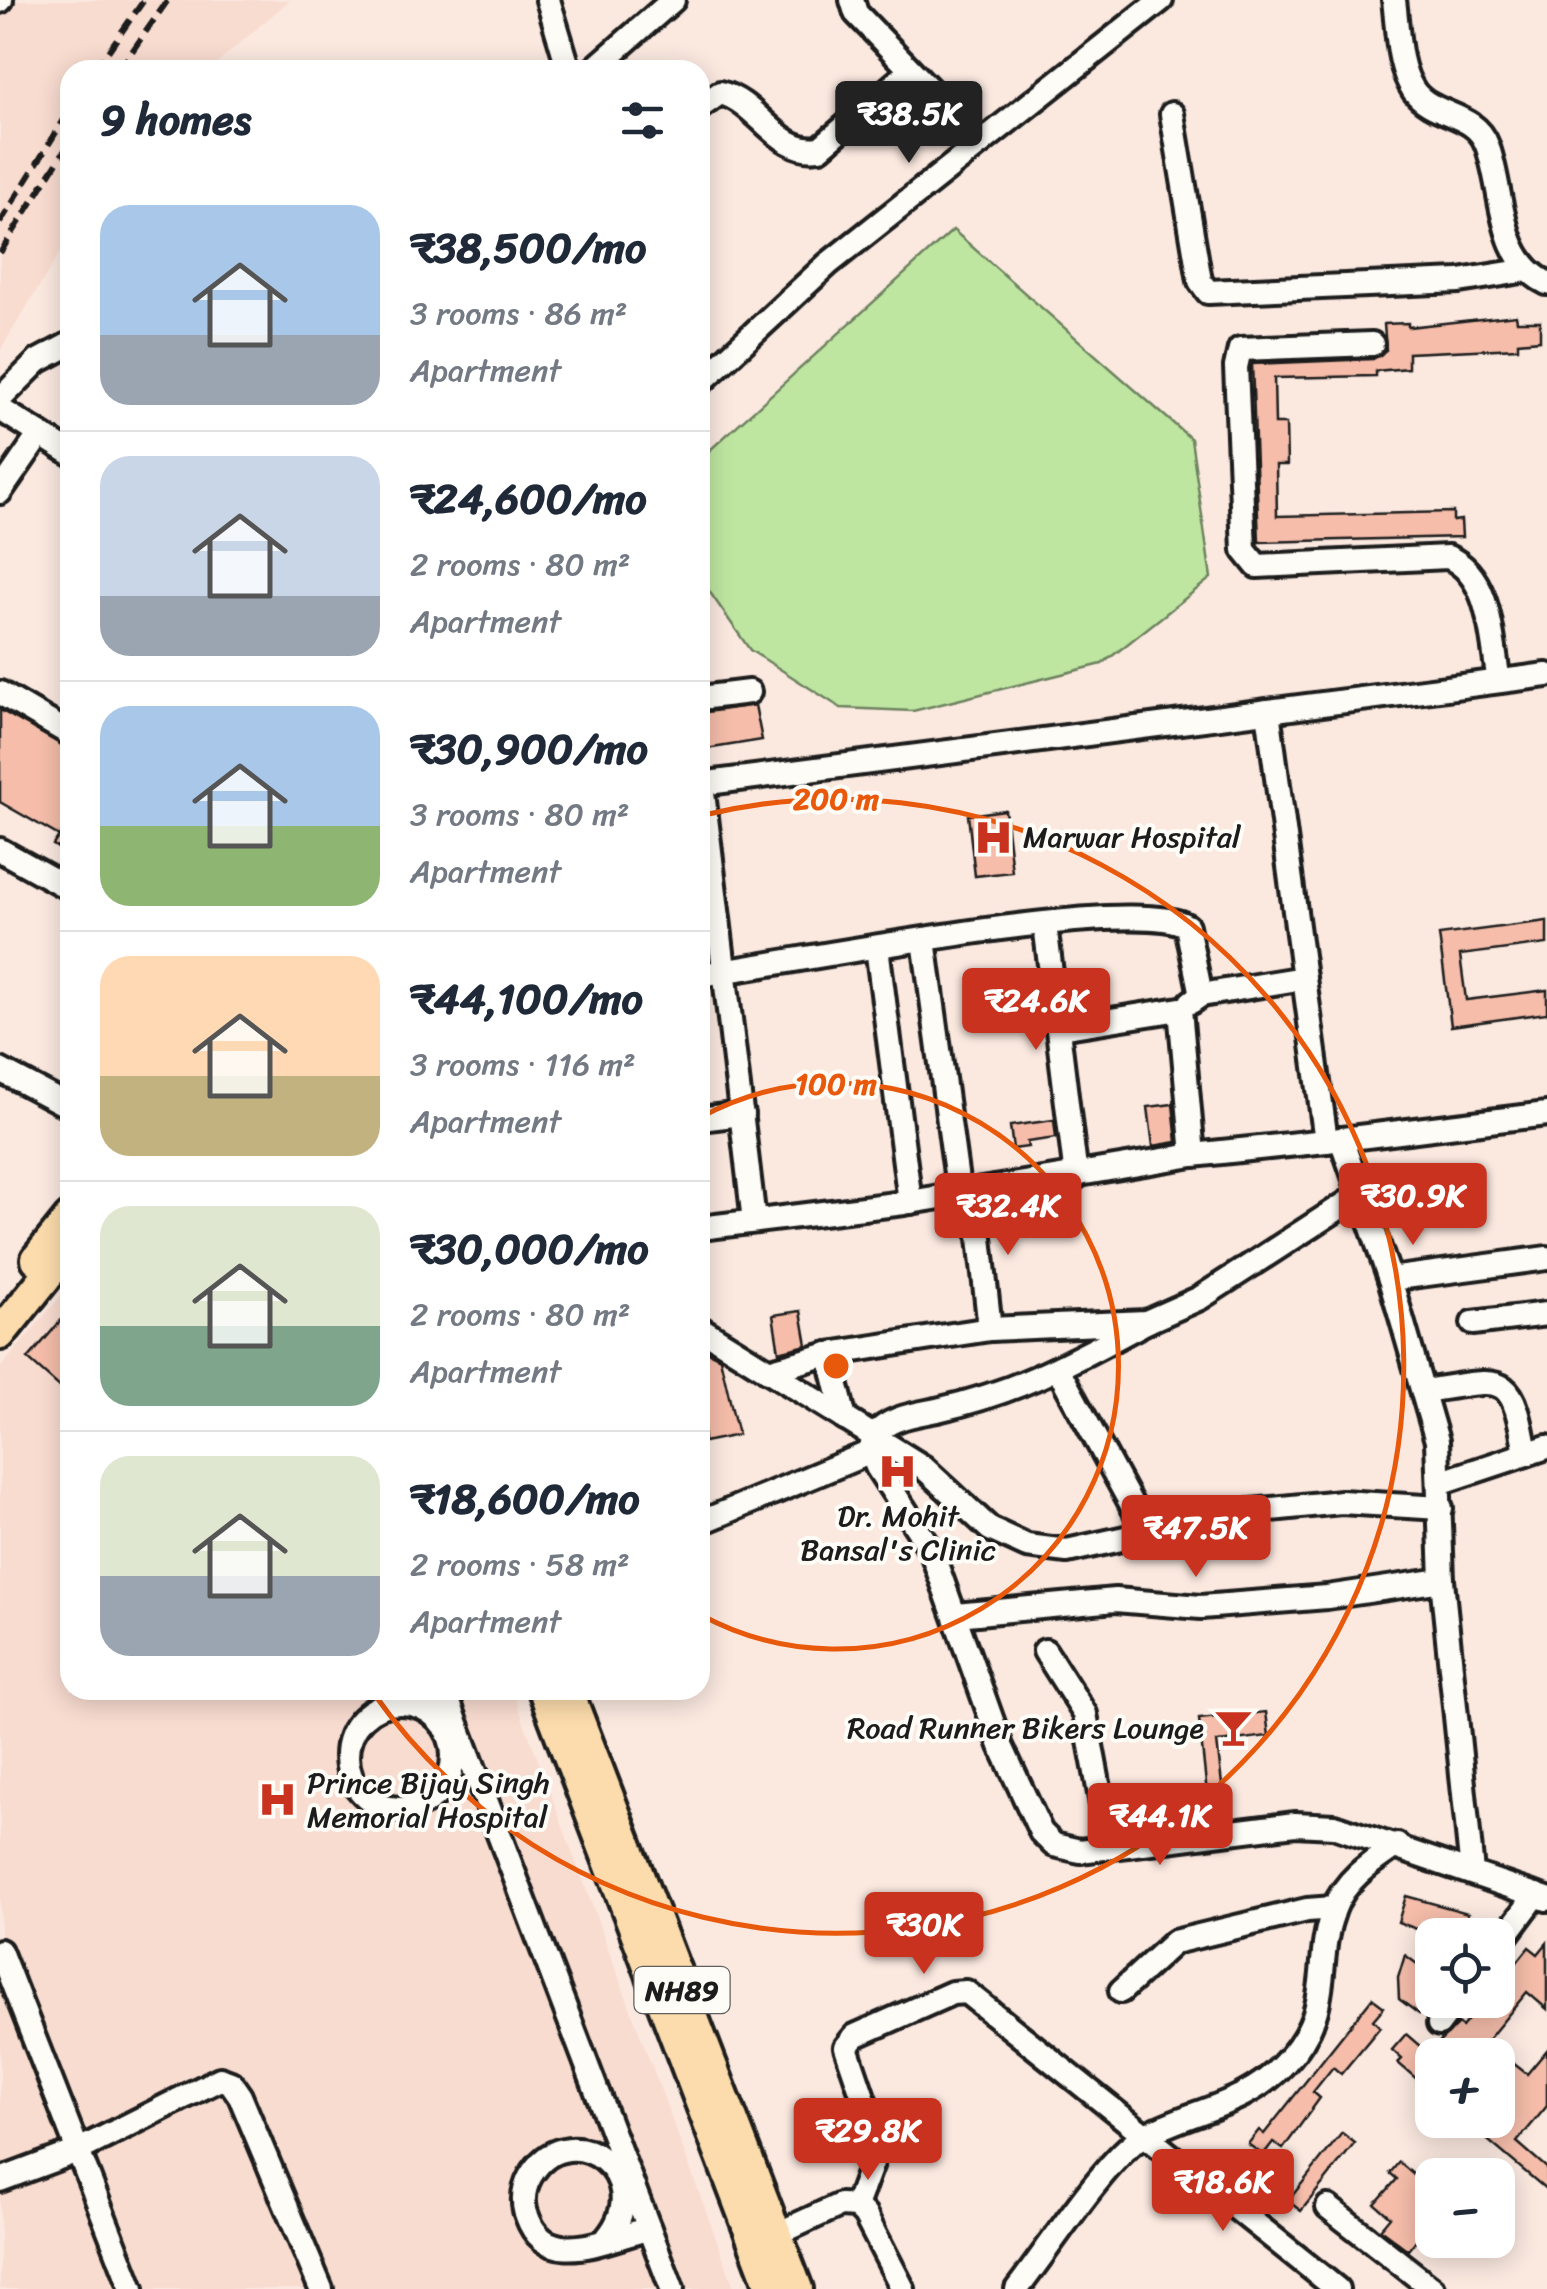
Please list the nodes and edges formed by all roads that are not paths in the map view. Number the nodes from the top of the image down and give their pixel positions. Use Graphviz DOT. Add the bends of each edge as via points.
graph roads {
  1 [pos="548,0"];
  2 [pos="673,0"];
  3 [pos="852,0"];
  4 [pos="1162,0"];
  5 [pos="1394,0"];
  6 [pos="566,60"];
  7 [pos="604,60"];
  8 [pos="910,71"];
  9 [pos="710,100"];
  10 [pos="1172,114"];
  11 [pos="980,143"];
  12 [pos="1538,277"];
  13 [pos="1372,344"];
  14 [pos="60,349"];
  15 [pos="710,374"];
  16 [pos="0,399"];
  17 [pos="0,408"];
  18 [pos="40,434"];
  19 [pos="60,447"];
  20 [pos="0,492"];
  21 [pos="1547,675"];
  22 [pos="1499,682"];
  23 [pos="749,692"];
  24 [pos="0,693"];
  25 [pos="710,697"];
  26 [pos="1268,711"];
  27 [pos="60,728"];
  28 [pos="710,783"];
  29 [pos="710,849"];
  30 [pos="0,850"];
  31 [pos="60,883"];
  32 [pos="1045,924"];
  33 [pos="924,940"];
  34 [pos="877,947"];
  35 [pos="727,972"];
  36 [pos="710,974"];
  37 [pos="1304,978"];
  38 [pos="1201,995"];
  39 [pos="1180,1010"];
  40 [pos="1060,1028"];
  41 [pos="0,1070"];
  42 [pos="60,1102"];
  43 [pos="742,1114"];
  44 [pos="1547,1114"];
  45 [pos="710,1119"];
  46 [pos="1334,1140"];
  47 [pos="1193,1155"];
  48 [pos="1076,1178"];
  49 [pos="967,1194"];
  50 [pos="1359,1196"];
  51 [pos="910,1202"];
  52 [pos="754,1221"];
  53 [pos="710,1227"];
  54 [pos="60,1230"];
  55 [pos="1547,1258"];
  56 [pos="60,1260"];
  57 [pos="1390,1279"];
  58 [pos="0,1304"];
  59 [pos="1547,1314"];
  60 [pos="1146,1322"];
  61 [pos="1474,1324"];
  62 [pos="990,1329"];
  63 [pos="0,1334"];
  64 [pos="710,1334"];
  65 [pos="829,1354"];
  66 [pos="1058,1368"];
  67 [pos="768,1371"];
  68 [pos="1424,1391"];
  69 [pos="845,1418"];
  70 [pos="872,1444"];
  71 [pos="1537,1451"];
  72 [pos="1442,1482"];
  73 [pos="1441,1508"];
  74 [pos="710,1518"];
  75 [pos="1148,1533"];
  76 [pos="1442,1580"];
  77 [pos="956,1615"];
  78 [pos="1044,1650"];
  79 [pos="402,1700"];
  80 [pos="416,1700"];
  81 [pos="448,1700"];
  82 [pos="548,1700"];
  83 [pos="570,1700"];
  84 [pos="442,1789"];
  85 [pos="485,1797"];
  86 [pos="1397,1844"];
  87 [pos="1110,1847"];
  88 [pos="1472,1872"];
  89 [pos="1541,1897"];
  90 [pos="638,1906"];
  91 [pos="1334,1908"];
  92 [pos="1515,1927"];
  93 [pos="0,1951"];
  94 [pos="1121,1991"];
  95 [pos="1444,2018"];
  96 [pos="1439,2024"];
  97 [pos="610,2126"];
  98 [pos="1141,2137"];
  99 [pos="580,2149"];
  100 [pos="75,2152"];
  101 [pos="0,2180"];
  102 [pos="856,2206"];
  103 [pos="1328,2207"];
  104 [pos="649,2229"];
  105 [pos="607,2238"];
  106 [pos="765,2240"];
  107 [pos="132,2289"];
  108 [pos="321,2289"];
  109 [pos="672,2289"];
  110 [pos="772,2289"];
  111 [pos="797,2289"];
  112 [pos="903,2289"];
  113 [pos="1016,2289"];
  114 [pos="1337,2289"];
  115 [pos="1433,2289"];
  1 -- 6 [label="street"];
  2 -- 7 [label="street"];
  3 -- 8 [label="street" via="856,13"];
  4 -- 11 [label="street"];
  5 -- 12 [label="street" via="1404,73 1417,94 1478,128 1488,145 1499,208"];
  8 -- 9 [label="street" via="820,148 794,147 733,96 720,93"];
  8 -- 11 [label="street"];
  10 -- 12 [label="street" via="1200,281 1208,292"];
  11 -- 15 [label="street" via="828,264"];
  13 -- 22 [label="street" via="1240,349 1244,550 1257,566 1448,557 1464,564 1483,596"];
  14 -- 16 [label="street" via="38,361"];
  17 -- 18 [label="street"];
  18 -- 19 [label="street"];
  18 -- 20 [label="street"];
  21 -- 22 [label="street"];
  22 -- 26 [label="street"];
  23 -- 25 [label="street"];
  24 -- 27 [label="street"];
  26 -- 28 [label="street"];
  26 -- 37 [label="street"];
  29 -- 35 [label="street"];
  30 -- 31 [label="street"];
  32 -- 33 [label="street"];
  32 -- 38 [label="street" via="1176,920 1188,926"];
  32 -- 40 [label="street"];
  33 -- 34 [label="street"];
  33 -- 49 [label="street"];
  34 -- 35 [label="street"];
  34 -- 51 [label="street"];
  35 -- 36 [label="street"];
  35 -- 43 [label="street"];
  37 -- 38 [label="street"];
  37 -- 46 [label="street"];
  38 -- 39 [label="street"];
  39 -- 40 [label="street"];
  39 -- 47 [label="street"];
  40 -- 48 [label="street"];
  41 -- 42 [label="street"];
  43 -- 45 [label="street"];
  43 -- 52 [label="street"];
  44 -- 46 [label="street"];
  46 -- 47 [label="street"];
  46 -- 50 [label="street"];
  47 -- 48 [label="street"];
  48 -- 49 [label="street"];
  49 -- 51 [label="street"];
  49 -- 62 [label="street"];
  50 -- 57 [label="street"];
  50 -- 60 [label="street" via="1200,1298"];
  51 -- 52 [label="street"];
  52 -- 53 [label="street"];
  54 -- 58 [label="main road"];
  55 -- 57 [label="street"];
  56 -- 63 [label="main road"];
  57 -- 68 [label="street"];
  59 -- 61 [label="street"];
  60 -- 62 [label="street"];
  60 -- 66 [label="street"];
  62 -- 65 [label="street"];
  64 -- 67 [label="street"];
  65 -- 67 [label="street"];
  65 -- 69 [label="street"];
  66 -- 70 [label="street" via="987,1399 894,1420"];
  66 -- 75 [label="street"];
  67 -- 69 [label="street"];
  68 -- 71 [label="street" via="1486,1382 1504,1386"];
  68 -- 72 [label="street"];
  69 -- 70 [label="street"];
  70 -- 74 [label="street"];
  70 -- 75 [label="street" via="923,1467 990,1529 1027,1546 1067,1551"];
  70 -- 77 [label="street" via="931,1550"];
  71 -- 72 [label="street"];
  72 -- 73 [label="street"];
  73 -- 75 [label="street" via="1341,1502 1242,1512"];
  73 -- 76 [label="street"];
  76 -- 77 [label="street" via="1202,1607 1115,1600"];
  76 -- 88 [label="street"];
  77 -- 87 [label="street" via="1041,1832 1066,1849"];
  78 -- 87 [label="street" via="1085,1714"];
  79 -- 84 [label="street" via="378,1707 353,1730 347,1763 352,1780 375,1804 392,1809 427,1802"];
  80 -- 84 [label="street" via="450,1740 453,1758"];
  81 -- 85 [label="street"];
  82 -- 90 [label="main road, NH89"];
  83 -- 90 [label="main road, NH89"];
  84 -- 85 [label="street"];
  85 -- 97 [label="street"];
  86 -- 87 [label="street" via="1334,1826 1295,1824"];
  86 -- 88 [label="street"];
  86 -- 91 [label="street" via="1362,1868"];
  88 -- 89 [label="street"];
  89 -- 92 [label="street"];
  90 -- 106 [label="main road, NH89"];
  91 -- 94 [label="street" via="1174,1942"];
  91 -- 98 [label="street" via="1324,1989 1312,2023 1285,2064 1226,2105"];
  93 -- 100 [label="street"];
  95 -- 96 [label="street"];
  97 -- 99 [label="street"];
  97 -- 104 [label="street"];
  98 -- 102 [label="street" via="977,1997 952,1993 855,2036 846,2047 879,2144"];
  98 -- 113 [label="street" via="1116,2159"];
  98 -- 114 [label="street"];
  99 -- 105 [label="street" via="609,2163 619,2177 624,2210"];
  99 -- 105 [label="street" via="563,2150 536,2167 527,2181 526,2214 533,2229 560,2248 593,2247"];
  100 -- 101 [label="street"];
  100 -- 107 [label="street"];
  100 -- 108 [label="street" via="211,2081 231,2083"];
  102 -- 106 [label="street" via="840,2205"];
  102 -- 112 [label="street"];
  103 -- 115 [label="street"];
  104 -- 105 [label="street"];
  104 -- 109 [label="street"];
  106 -- 110 [label="main road, NH89"];
  106 -- 111 [label="main road, NH89"];
}
